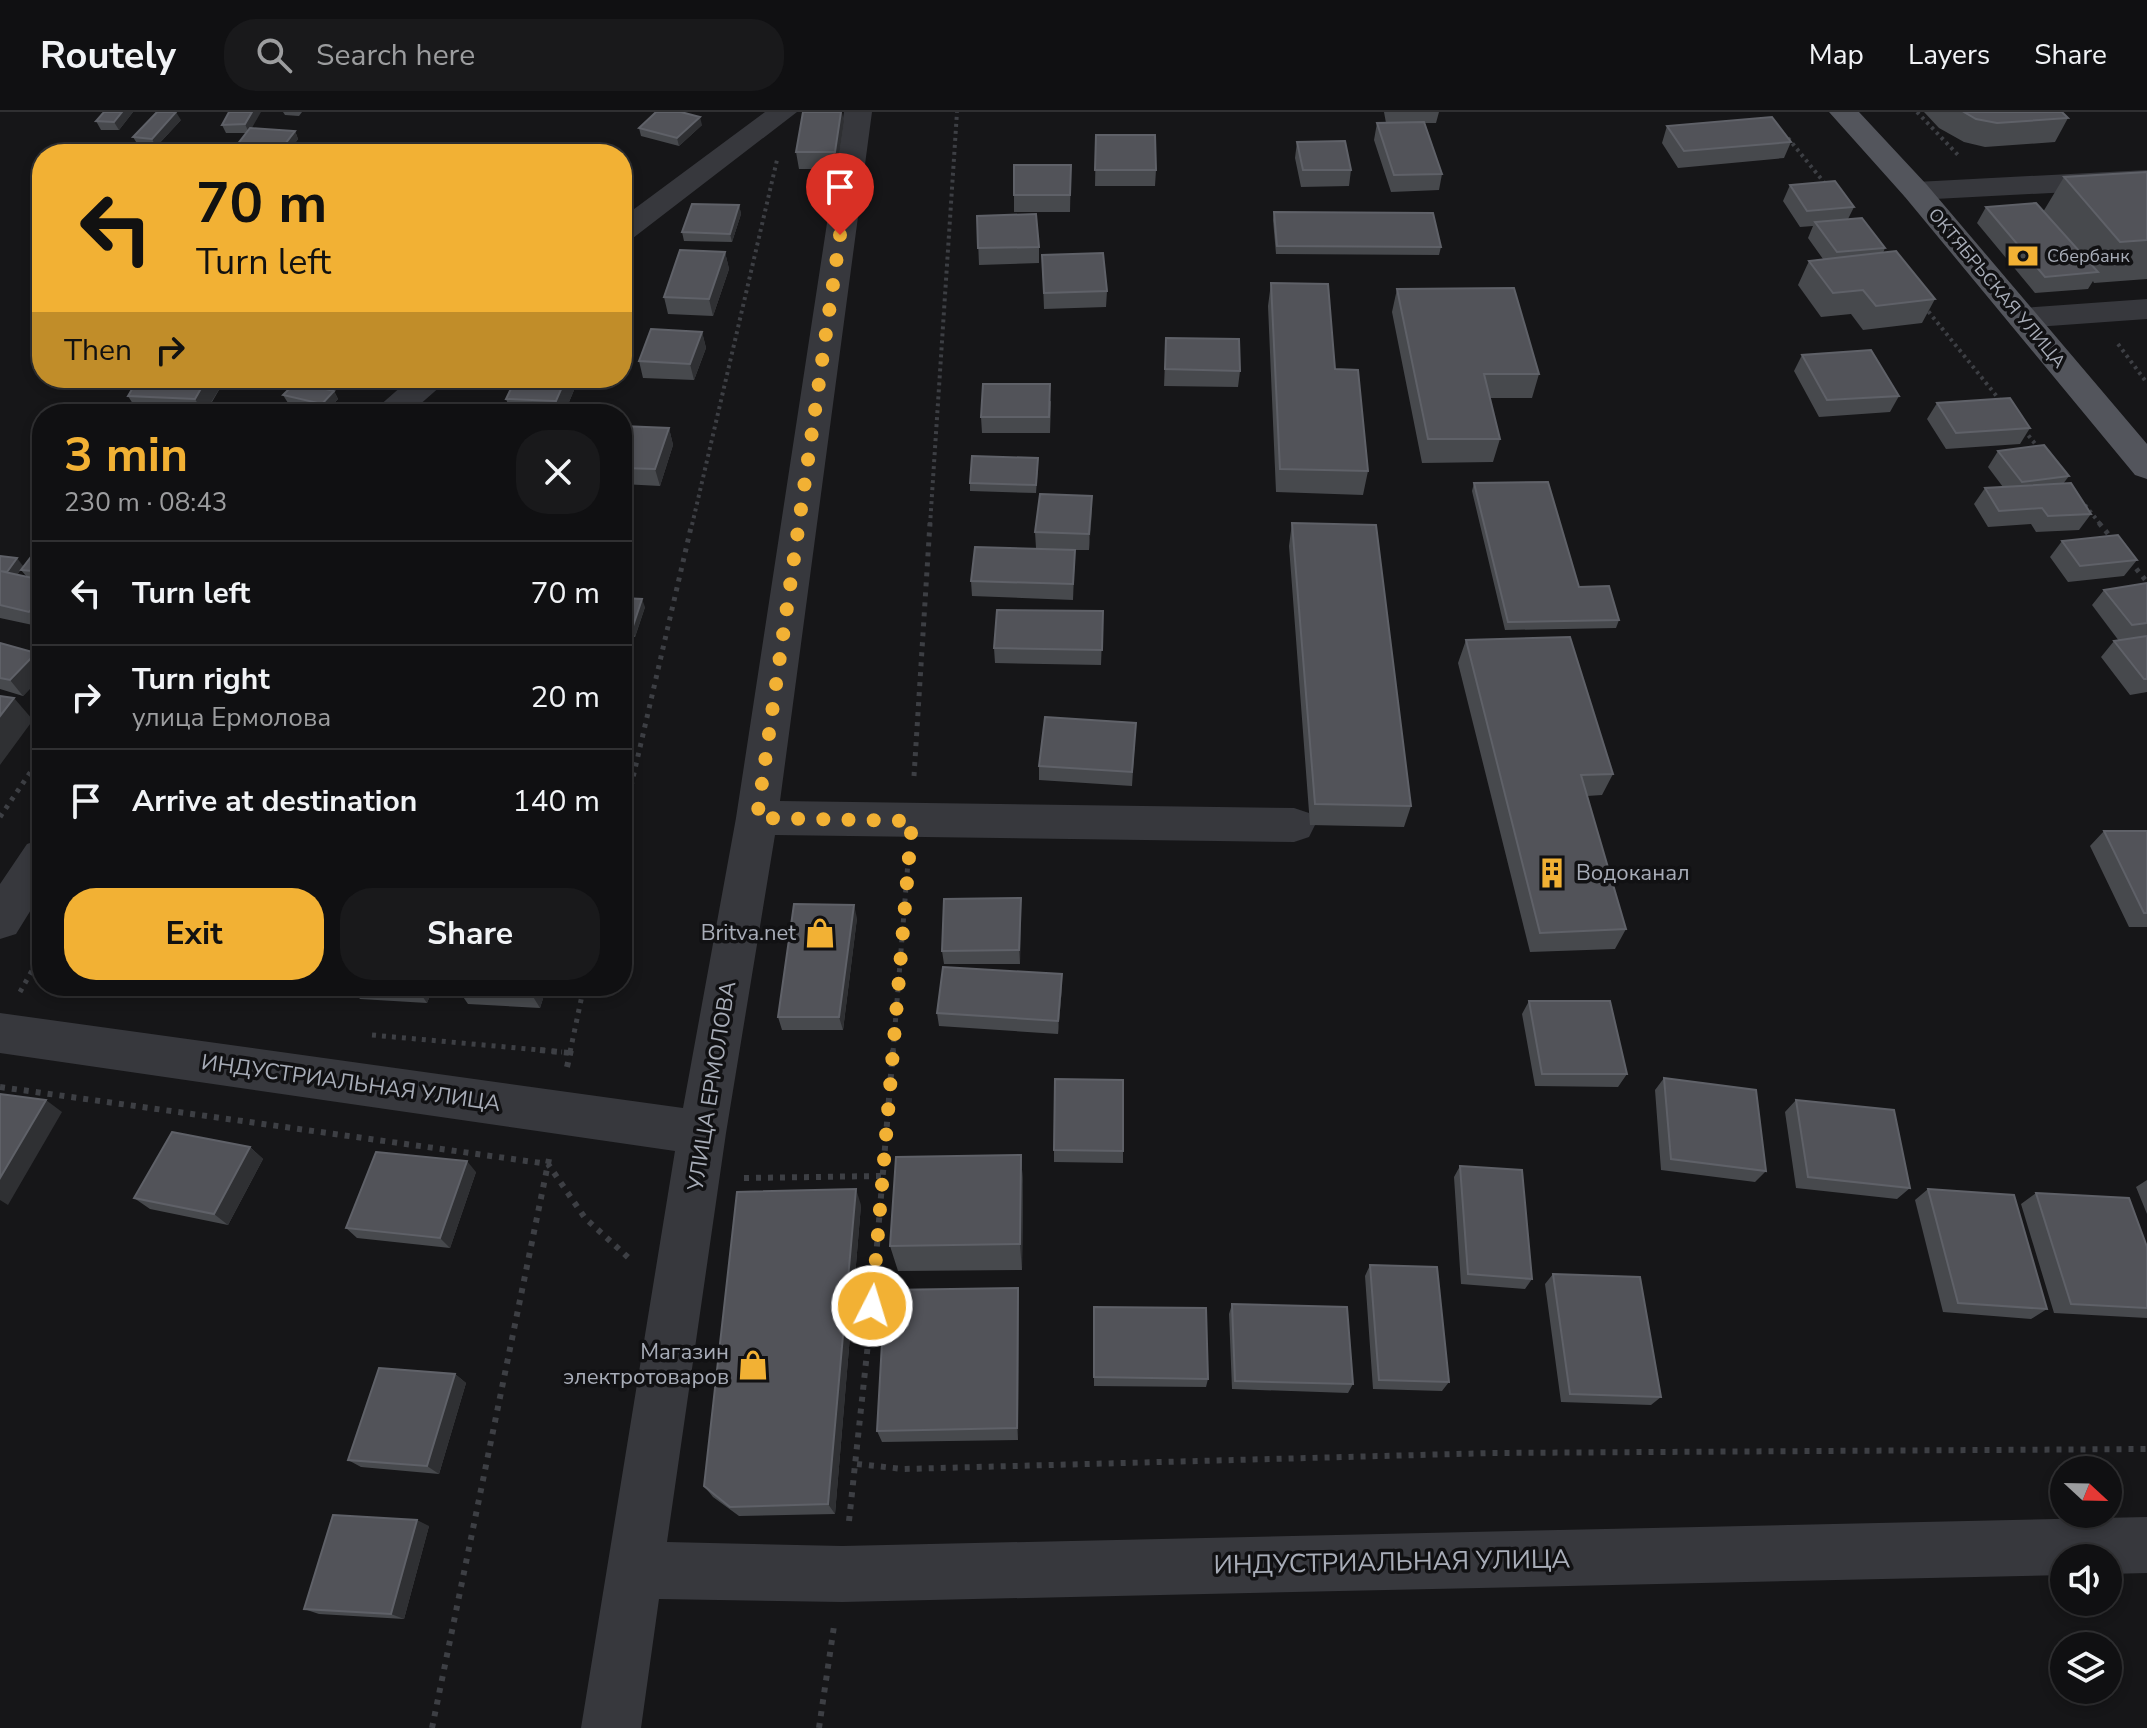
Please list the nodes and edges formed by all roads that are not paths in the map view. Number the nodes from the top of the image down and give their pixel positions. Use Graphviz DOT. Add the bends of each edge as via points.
graph roads {
  1 [pos="783,112"];
  2 [pos="858,112"];
  3 [pos="1843,112"];
  4 [pos="2147,179"];
  5 [pos="1916,191"];
  6 [pos="632,225"];
  7 [pos="2147,309"];
  8 [pos="2022,318"];
  9 [pos="420,388"];
  10 [pos="400,404"];
  11 [pos="2147,467"];
  12 [pos="757,818"];
  13 [pos="1294,825"];
  14 [pos="32,871"];
  15 [pos="0,921"];
  16 [pos="0,1033"];
  17 [pos="702,1133"];
  18 [pos="2147,1545"];
  19 [pos="636,1570"];
  20 [pos="611,1728"];
  1 -- 6 [label="street"];
  2 -- 12 [label="street, УЛИЦА ЕРМОЛОВА"];
  3 -- 5 [label="main road, ОКТЯБРЬСКАЯ УЛИЦА"];
  4 -- 5 [label="street"];
  5 -- 8 [label="main road, ОКТЯБРЬСКАЯ УЛИЦА"];
  7 -- 8 [label="street"];
  8 -- 11 [label="main road, ОКТЯБРЬСКАЯ УЛИЦА"];
  9 -- 10 [label="street"];
  12 -- 13 [label="street"];
  12 -- 17 [label="street, УЛИЦА ЕРМОЛОВА"];
  14 -- 15 [label="street"];
  16 -- 17 [label="street, ИНДУСТРИАЛЬНАЯ УЛИЦА"];
  17 -- 19 [label="street, УЛИЦА ЕРМОЛОВА"];
  18 -- 19 [label="street, ИНДУСТРИАЛЬНАЯ УЛИЦА" via="842,1574"];
  19 -- 20 [label="street, УЛИЦА ЕРМОЛОВА"];
}
